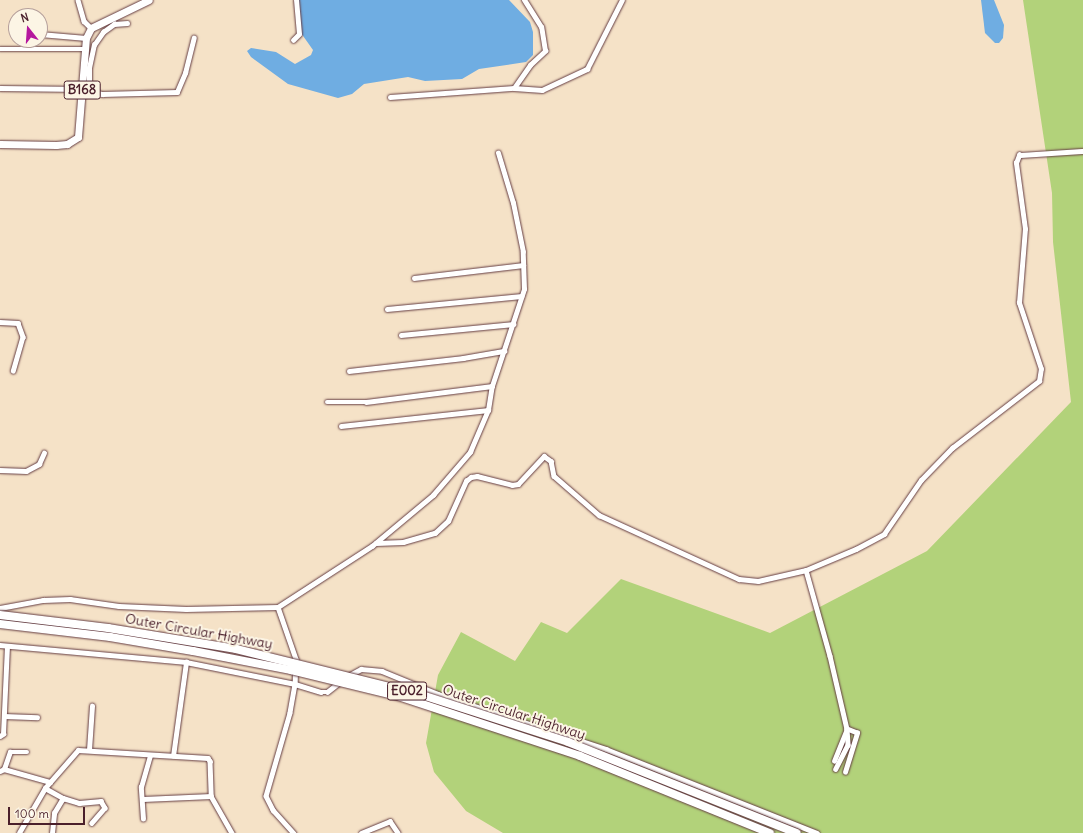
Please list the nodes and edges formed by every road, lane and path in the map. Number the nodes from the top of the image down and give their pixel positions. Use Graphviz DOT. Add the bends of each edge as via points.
graph roads {
  1 [pos="78,0"];
  2 [pos="149,0"];
  3 [pos="296,0"];
  4 [pos="524,0"];
  5 [pos="622,0"];
  6 [pos="127,23"];
  7 [pos="91,28"];
  8 [pos="48,35"];
  9 [pos="86,38"];
  10 [pos="194,38"];
  11 [pos="293,40"];
  12 [pos="0,49"];
  13 [pos="85,49"];
  14 [pos="0,88"];
  15 [pos="514,88"];
  16 [pos="86,90"];
  17 [pos="390,97"];
  18 [pos="0,144"];
  19 [pos="498,152"];
  20 [pos="1083,152"];
  21 [pos="523,265"];
  22 [pos="414,278"];
  23 [pos="522,296"];
  24 [pos="388,309"];
  25 [pos="0,322"];
  26 [pos="513,324"];
  27 [pos="401,335"];
  28 [pos="504,351"];
  29 [pos="13,371"];
  30 [pos="349,371"];
  31 [pos="492,386"];
  32 [pos="327,402"];
  33 [pos="488,410"];
  34 [pos="341,426"];
  35 [pos="44,453"];
  36 [pos="0,470"];
  37 [pos="376,544"];
  38 [pos="806,570"];
  39 [pos="0,608"];
  40 [pos="278,608"];
  41 [pos="0,615"];
  42 [pos="0,624"];
  43 [pos="0,645"];
  44 [pos="7,646"];
  45 [pos="186,662"];
  46 [pos="295,684"];
  47 [pos="92,706"];
  48 [pos="4,716"];
  49 [pos="37,717"];
  50 [pos="847,729"];
  51 [pos="0,736"];
  52 [pos="89,750"];
  53 [pos="27,752"];
  54 [pos="150,756"];
  55 [pos="173,756"];
  56 [pos="834,761"];
  57 [pos="836,768"];
  58 [pos="2,770"];
  59 [pos="845,772"];
  60 [pos="50,782"];
  61 [pos="44,788"];
  62 [pos="211,796"];
  63 [pos="63,798"];
  64 [pos="143,799"];
  65 [pos="143,819"];
  66 [pos="92,823"];
  67 [pos="19,833"];
  68 [pos="52,833"];
  69 [pos="232,833"];
  70 [pos="294,833"];
  71 [pos="360,833"];
  72 [pos="398,833"];
  73 [pos="770,833"];
  74 [pos="797,833"];
  75 [pos="817,833"];
  1 -- 7 [label="street" via="84,21"];
  2 -- 7 [label="main road"];
  3 -- 11 [label="street" via="299,34"];
  4 -- 15 [label="street" via="541,27 545,51 530,65"];
  5 -- 15 [label="street" via="587,69 542,90"];
  6 -- 16 [label="street" via="114,24 103,32 94,45"];
  7 -- 9 [label="main road, B168"];
  8 -- 9 [label="street"];
  9 -- 13 [label="main road, B168"];
  10 -- 16 [label="street" via="177,92 102,94"];
  12 -- 13 [label="street"];
  13 -- 16 [label="main road, B168"];
  14 -- 16 [label="street"];
  15 -- 17 [label="street"];
  16 -- 18 [label="main road, B168" via="76,139 56,145"];
  19 -- 21 [label="street" via="513,203"];
  20 -- 38 [label="street" via="1019,155 1016,163 1026,230 1019,303 1041,369 1039,381 952,448 921,480 884,534"];
  21 -- 22 [label="street"];
  21 -- 23 [label="street"];
  23 -- 24 [label="street"];
  23 -- 26 [label="street"];
  25 -- 29 [label="street" via="18,323 23,337"];
  26 -- 27 [label="street"];
  26 -- 28 [label="street"];
  28 -- 30 [label="street"];
  28 -- 31 [label="street"];
  31 -- 32 [label="street" via="366,402"];
  31 -- 33 [label="street"];
  33 -- 34 [label="street"];
  33 -- 37 [label="street" via="470,452 433,495"];
  35 -- 36 [label="street" via="39,464 26,471"];
  37 -- 38 [label="street" via="403,542 435,533 448,521 466,481 471,477 518,484 544,456 551,461 554,476 599,515 739,579 758,581"];
  37 -- 40 [label="street"];
  38 -- 50 [label="street"];
  39 -- 40 [label="street" via="43,600 70,599 119,606 186,609"];
  40 -- 46 [label="street" via="296,659"];
  41 -- 74 [label="highway, Outer Circular Highway / E002, bridge" via="108,628 228,648 353,676 422,695 568,742"];
  42 -- 73 [label="highway, Outer Circular Highway / E002, bridge" via="193,650 291,670 401,697 580,756"];
  43 -- 44 [label="street"];
  44 -- 45 [label="street"];
  44 -- 48 [label="street"];
  45 -- 46 [label="street"];
  45 -- 55 [label="street"];
  46 -- 70 [label="street" via="290,713 266,796 273,810"];
  46 -- 75 [label="street" via="327,692 354,671 370,668 382,671 438,694 606,749"];
  47 -- 52 [label="street"];
  48 -- 49 [label="street"];
  48 -- 51 [label="street" via="3,734"];
  50 -- 56 [label="street"];
  50 -- 57 [label="street" via="848,745"];
  50 -- 59 [label="street" via="857,733"];
  52 -- 54 [label="street"];
  52 -- 60 [label="street" via="73,753"];
  53 -- 58 [label="street" via="10,752"];
  54 -- 55 [label="street"];
  54 -- 64 [label="street" via="142,787"];
  55 -- 62 [label="street" via="208,758"];
  58 -- 60 [label="street"];
  60 -- 61 [label="street"];
  61 -- 63 [label="street"];
  61 -- 67 [label="street"];
  62 -- 64 [label="street"];
  62 -- 69 [label="street"];
  63 -- 66 [label="street" via="79,803 101,801 105,808"];
  63 -- 68 [label="street" via="54,813"];
  64 -- 65 [label="street"];
  71 -- 72 [label="street" via="390,821"];
}
